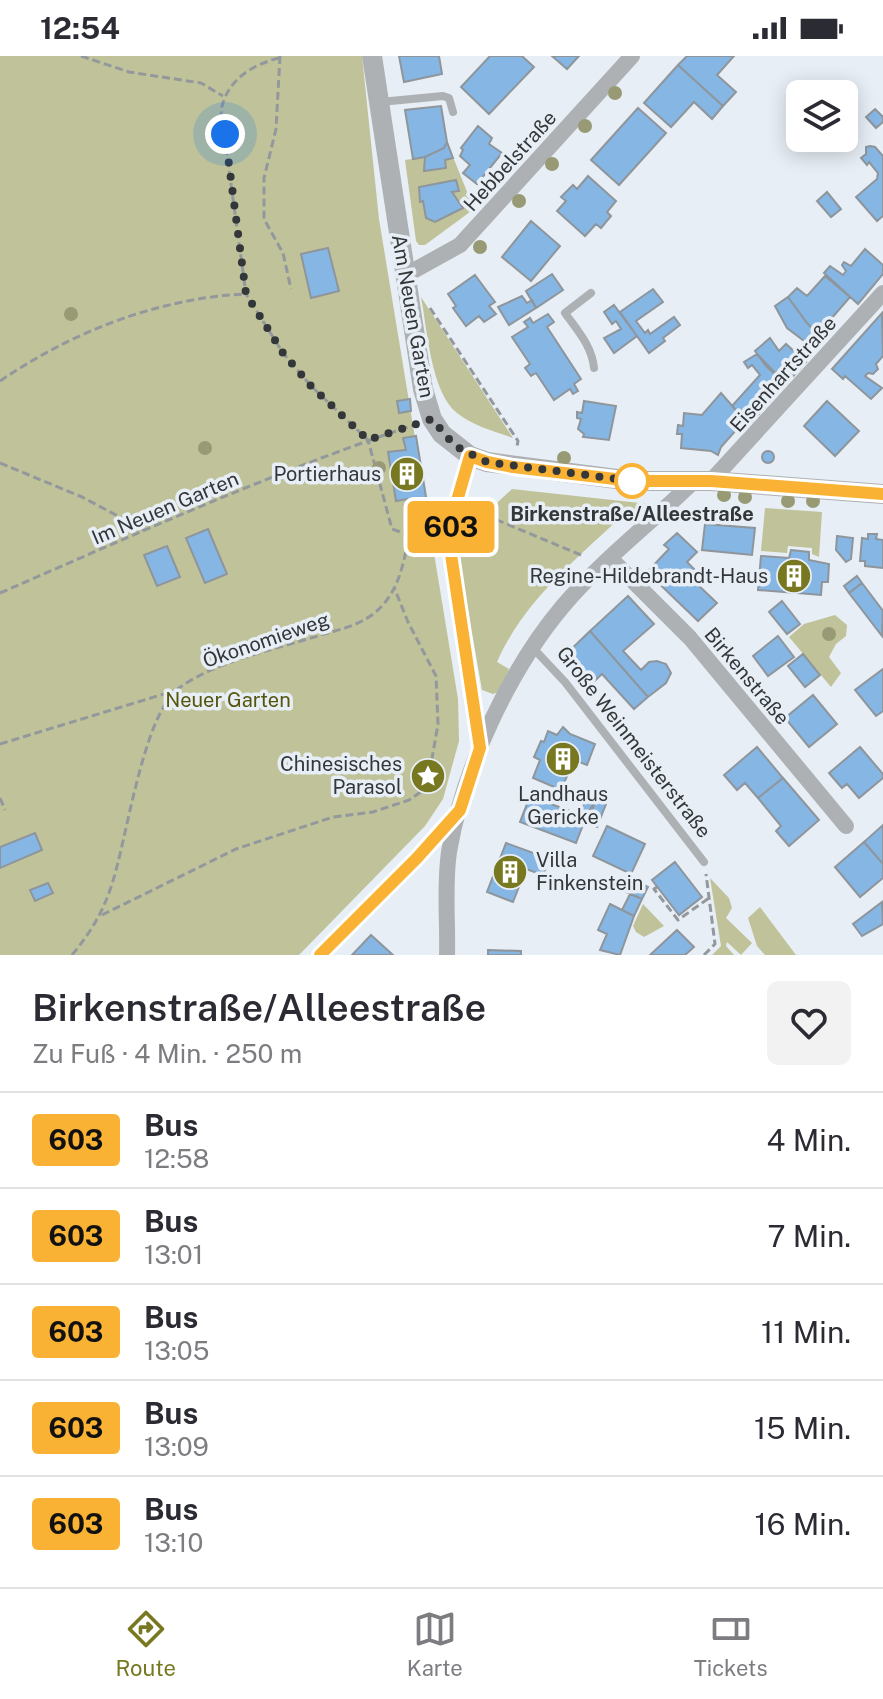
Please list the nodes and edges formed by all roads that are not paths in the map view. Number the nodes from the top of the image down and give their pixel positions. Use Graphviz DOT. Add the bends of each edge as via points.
graph roads {
  1 [pos="372,56"];
  2 [pos="632,56"];
  3 [pos="379,103"];
  4 [pos="453,112"];
  5 [pos="404,276"];
  6 [pos="591,293"];
  7 [pos="883,293"];
  8 [pos="594,368"];
  9 [pos="470,456"];
  10 [pos="703,481"];
  11 [pos="883,494"];
  12 [pos="610,558"];
  13 [pos="531,646"];
  14 [pos="480,748"];
  15 [pos="460,810"];
  16 [pos="846,826"];
  17 [pos="704,862"];
  18 [pos="320,955"];
  19 [pos="447,955"];
  1 -- 3 [label="street, Am Neuen Garten"];
  2 -- 5 [label="street, Hebbelstraße" via="460,245"];
  3 -- 4 [label="lane" via="443,96 449,98"];
  3 -- 5 [label="street, Am Neuen Garten"];
  5 -- 9 [label="street, Am Neuen Garten" via="432,419"];
  6 -- 8 [label="lane" via="565,313 588,344"];
  7 -- 10 [label="street, Eisenhartstraße"];
  9 -- 10 [label="street" via="592,477"];
  9 -- 14 [label="street" via="449,541"];
  10 -- 11 [label="street"];
  10 -- 12 [label="street, Große Weinmeisterstraße"];
  12 -- 13 [label="street, Große Weinmeisterstraße"];
  12 -- 16 [label="street, Birkenstraße" via="690,638"];
  13 -- 14 [label="street, Große Weinmeisterstraße"];
  13 -- 17 [label="lane, Große Weinmeisterstraße" via="565,682"];
  14 -- 15 [label="street, Große Weinmeisterstraße"];
  15 -- 18 [label="street"];
  15 -- 19 [label="street, Große Weinmeisterstraße" via="449,853"];
}
